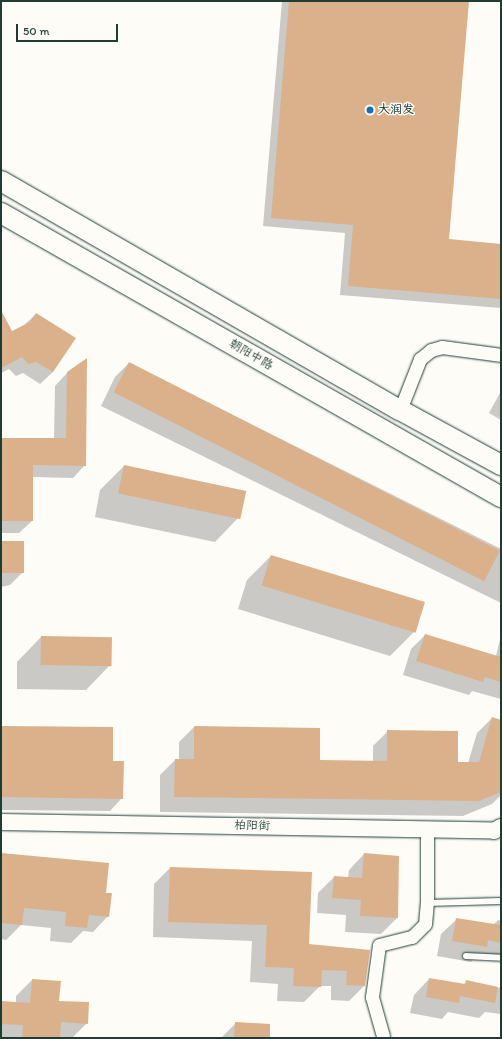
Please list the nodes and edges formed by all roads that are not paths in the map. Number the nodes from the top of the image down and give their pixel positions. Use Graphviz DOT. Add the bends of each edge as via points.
graph roads {
  1 [pos="1,181"];
  2 [pos="1,213"];
  3 [pos="501,355"];
  4 [pos="400,410"];
  5 [pos="501,465"];
  6 [pos="501,497"];
  7 [pos="1,822"];
  8 [pos="501,827"];
  9 [pos="427,830"];
  10 [pos="501,901"];
  11 [pos="427,903"];
  12 [pos="466,956"];
  13 [pos="501,958"];
  14 [pos="383,1036"];
  1 -- 4 [label="main road"];
  2 -- 6 [label="main road, 朝阳中路"];
  3 -- 4 [label="street" via="442,347 431,350 420,359"];
  4 -- 5 [label="main road"];
  7 -- 9 [label="street, 柏阳街"];
  8 -- 9 [label="street, 柏阳街" via="494,831"];
  9 -- 11 [label="street"];
  10 -- 11 [label="lane"];
  11 -- 14 [label="street" via="425,924 412,937 379,945 372,997"];
  12 -- 13 [label="lane"];
}
